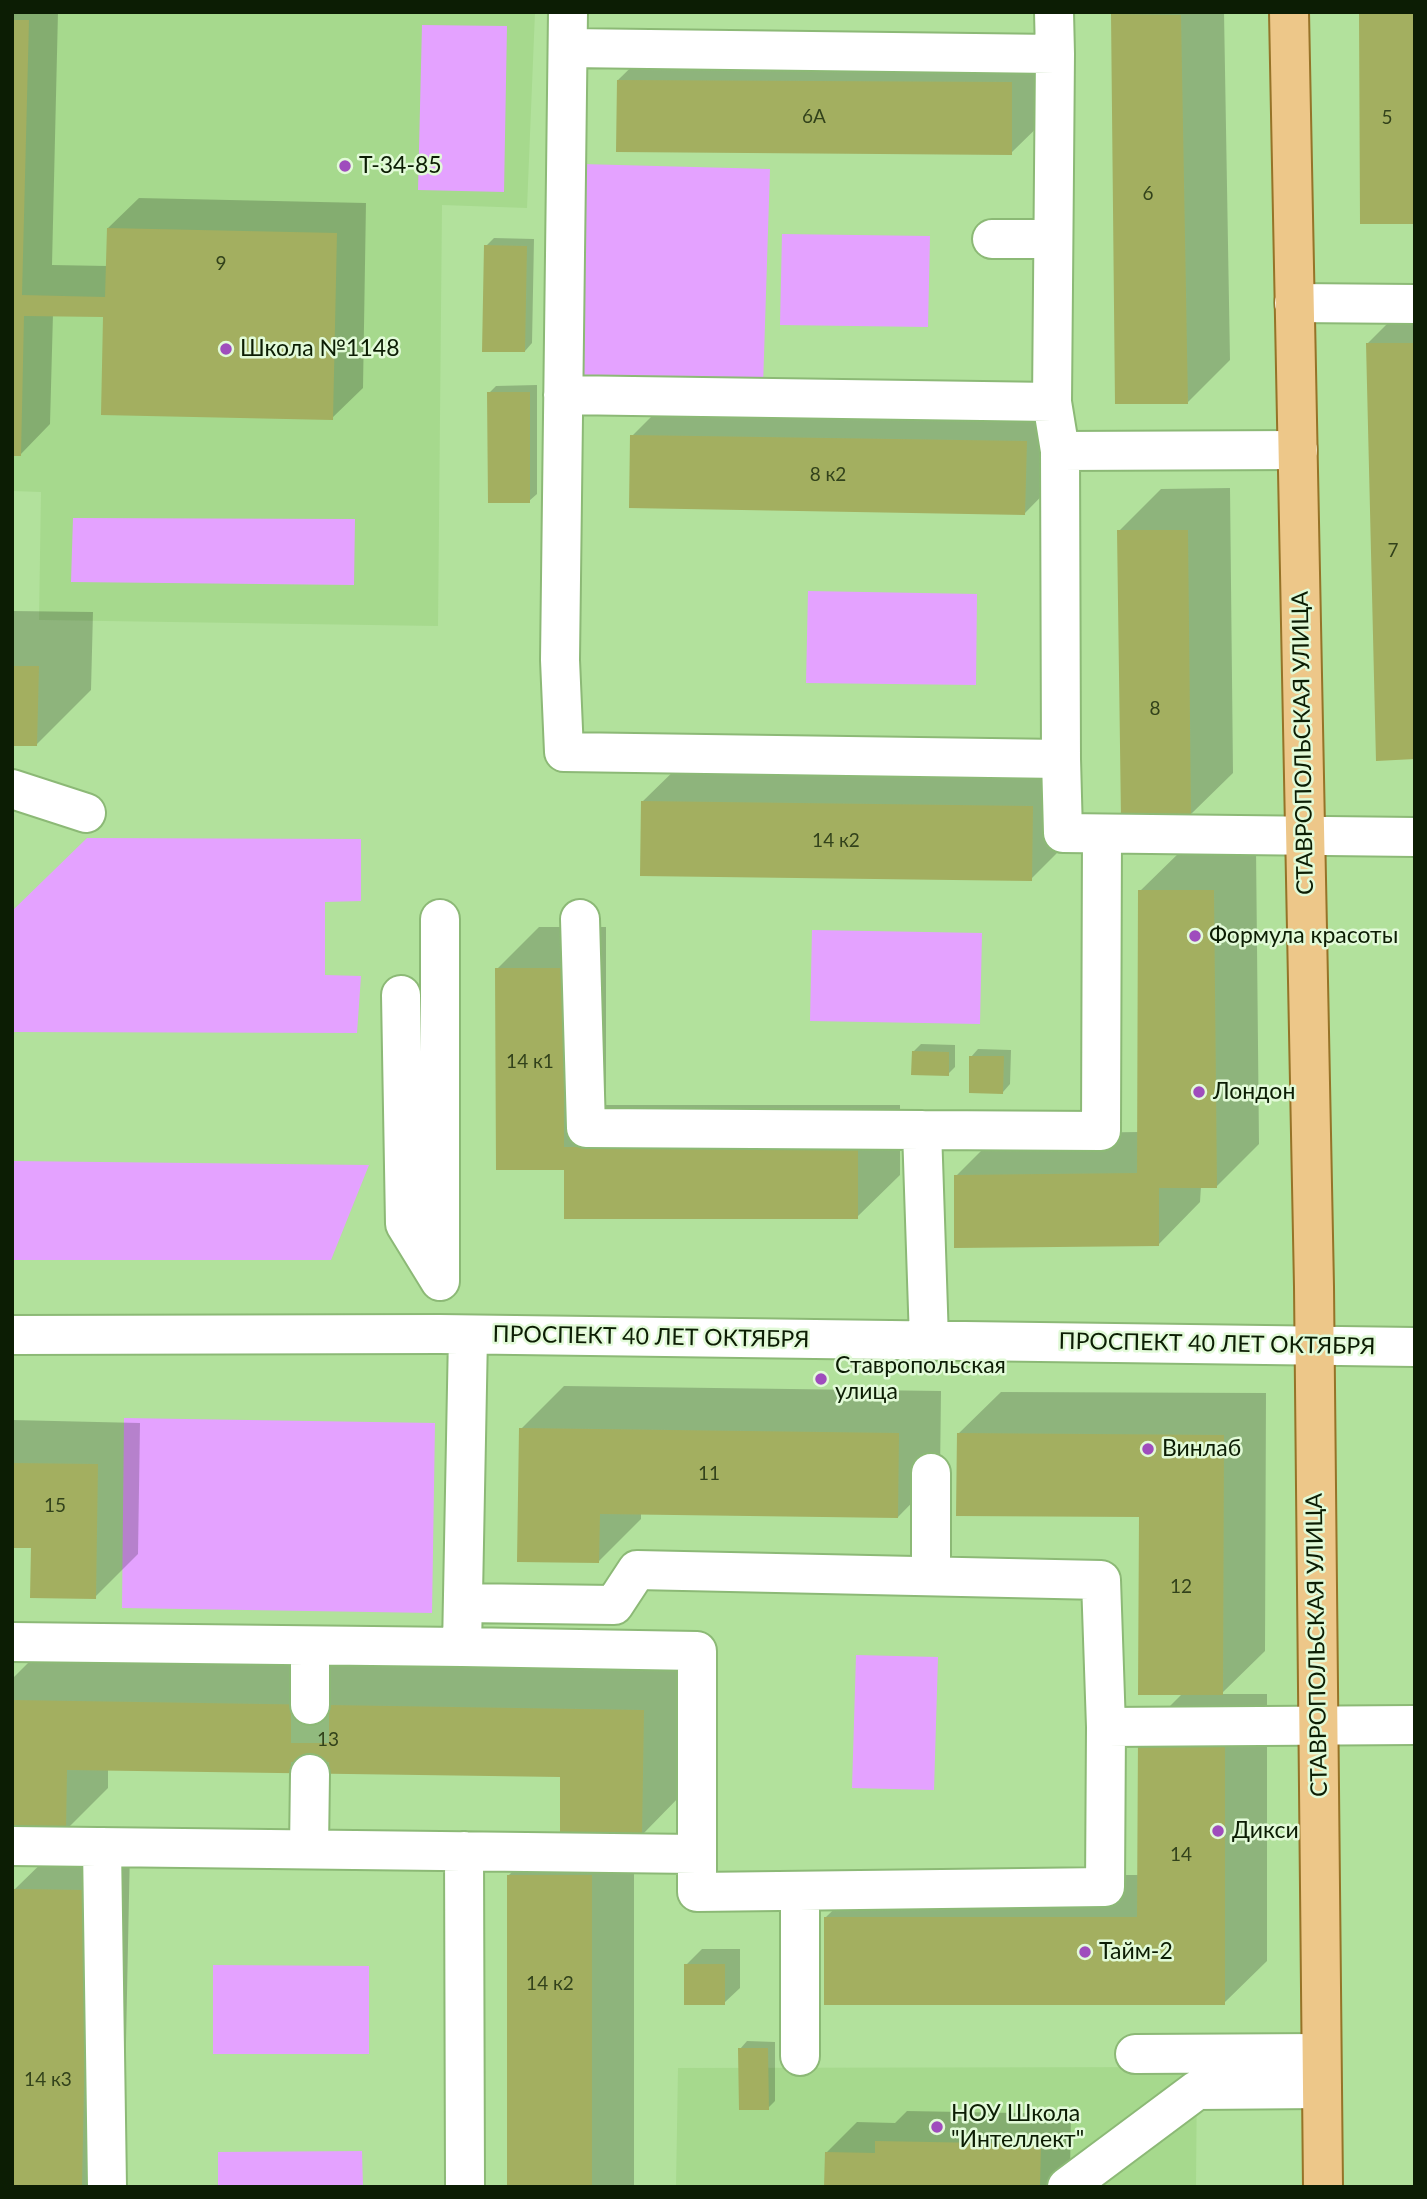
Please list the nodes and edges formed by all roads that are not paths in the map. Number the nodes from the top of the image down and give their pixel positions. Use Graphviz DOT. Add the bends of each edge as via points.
graph roads {
  1 [pos="1054,12"];
  2 [pos="1289,12"];
  3 [pos="568,30"];
  4 [pos="1055,54"];
  5 [pos="992,239"];
  6 [pos="1053,239"];
  7 [pos="1294,303"];
  8 [pos="1415,304"];
  9 [pos="563,395"];
  10 [pos="1052,402"];
  11 [pos="1298,450"];
  12 [pos="1060,451"];
  13 [pos="1061,758"];
  14 [pos="12,789"];
  15 [pos="86,813"];
  16 [pos="1102,834"];
  17 [pos="1305,836"];
  18 [pos="1415,837"];
  19 [pos="440,919"];
  20 [pos="580,919"];
  21 [pos="401,995"];
  22 [pos="922,1130"];
  23 [pos="440,1281"];
  24 [pos="12,1335"];
  25 [pos="454,1335"];
  26 [pos="929,1340"];
  27 [pos="1314,1345"];
  28 [pos="1415,1347"];
  29 [pos="931,1473"];
  30 [pos="931,1576"];
  31 [pos="463,1603"];
  32 [pos="12,1642"];
  33 [pos="310,1646"];
  34 [pos="462,1647"];
  35 [pos="310,1704"];
  36 [pos="1318,1725"];
  37 [pos="1415,1725"];
  38 [pos="1106,1727"];
  39 [pos="310,1774"];
  40 [pos="12,1846"];
  41 [pos="102,1847"];
  42 [pos="309,1850"];
  43 [pos="464,1851"];
  44 [pos="697,1854"];
  45 [pos="800,1891"];
  46 [pos="1135,2053"];
  47 [pos="800,2056"];
  48 [pos="1322,2071"];
  49 [pos="107,2187"];
  50 [pos="464,2187"];
  51 [pos="1067,2187"];
  52 [pos="1323,2187"];
  1 -- 4 [label="street"];
  2 -- 7 [label="main road, СТАВРОПОЛЬСКАЯ УЛИЦА"];
  3 -- 4 [label="street"];
  3 -- 9 [label="street"];
  4 -- 6 [label="street"];
  5 -- 6 [label="street"];
  6 -- 10 [label="street"];
  7 -- 8 [label="street"];
  7 -- 11 [label="main road, СТАВРОПОЛЬСКАЯ УЛИЦА"];
  9 -- 10 [label="street"];
  9 -- 13 [label="street" via="564,752"];
  10 -- 12 [label="street"];
  11 -- 12 [label="street"];
  11 -- 17 [label="main road, СТАВРОПОЛЬСКАЯ УЛИЦА"];
  12 -- 13 [label="street"];
  13 -- 16 [label="street" via="1063,833"];
  14 -- 15 [label="street"];
  16 -- 17 [label="street"];
  16 -- 22 [label="street" via="1101,1131"];
  17 -- 18 [label="street"];
  17 -- 27 [label="main road, СТАВРОПОЛЬСКАЯ УЛИЦА"];
  19 -- 23 [label="street"];
  20 -- 22 [label="street" via="586,1129"];
  21 -- 23 [label="street" via="405,1224"];
  22 -- 26 [label="street"];
  23 -- 25 [label="street"];
  24 -- 25 [label="street, ПРОСПЕКТ 40 ЛЕТ ОКТЯБРЯ"];
  25 -- 26 [label="street, ПРОСПЕКТ 40 ЛЕТ ОКТЯБРЯ"];
  25 -- 31 [label="street"];
  26 -- 27 [label="street, ПРОСПЕКТ 40 ЛЕТ ОКТЯБРЯ"];
  27 -- 28 [label="street, ПРОСПЕКТ 40 ЛЕТ ОКТЯБРЯ"];
  27 -- 36 [label="main road, СТАВРОПОЛЬСКАЯ УЛИЦА"];
  29 -- 30 [label="street"];
  30 -- 31 [label="street" via="637,1570 614,1605"];
  30 -- 38 [label="street" via="1101,1580"];
  31 -- 34 [label="street"];
  32 -- 33 [label="street"];
  33 -- 34 [label="street"];
  33 -- 35 [label="street"];
  34 -- 44 [label="street" via="696,1651"];
  36 -- 37 [label="street"];
  36 -- 38 [label="street"];
  36 -- 48 [label="main road, СТАВРОПОЛЬСКАЯ УЛИЦА"];
  38 -- 45 [label="street" via="1105,1887"];
  39 -- 42 [label="street"];
  40 -- 41 [label="street"];
  41 -- 42 [label="street"];
  41 -- 49 [label="street"];
  42 -- 43 [label="street"];
  43 -- 44 [label="street"];
  43 -- 50 [label="street"];
  44 -- 45 [label="street" via="697,1892"];
  45 -- 47 [label="street"];
  46 -- 48 [label="street"];
  48 -- 51 [label="street" via="1196,2090"];
  48 -- 52 [label="main road, СТАВРОПОЛЬСКАЯ УЛИЦА"];
}
